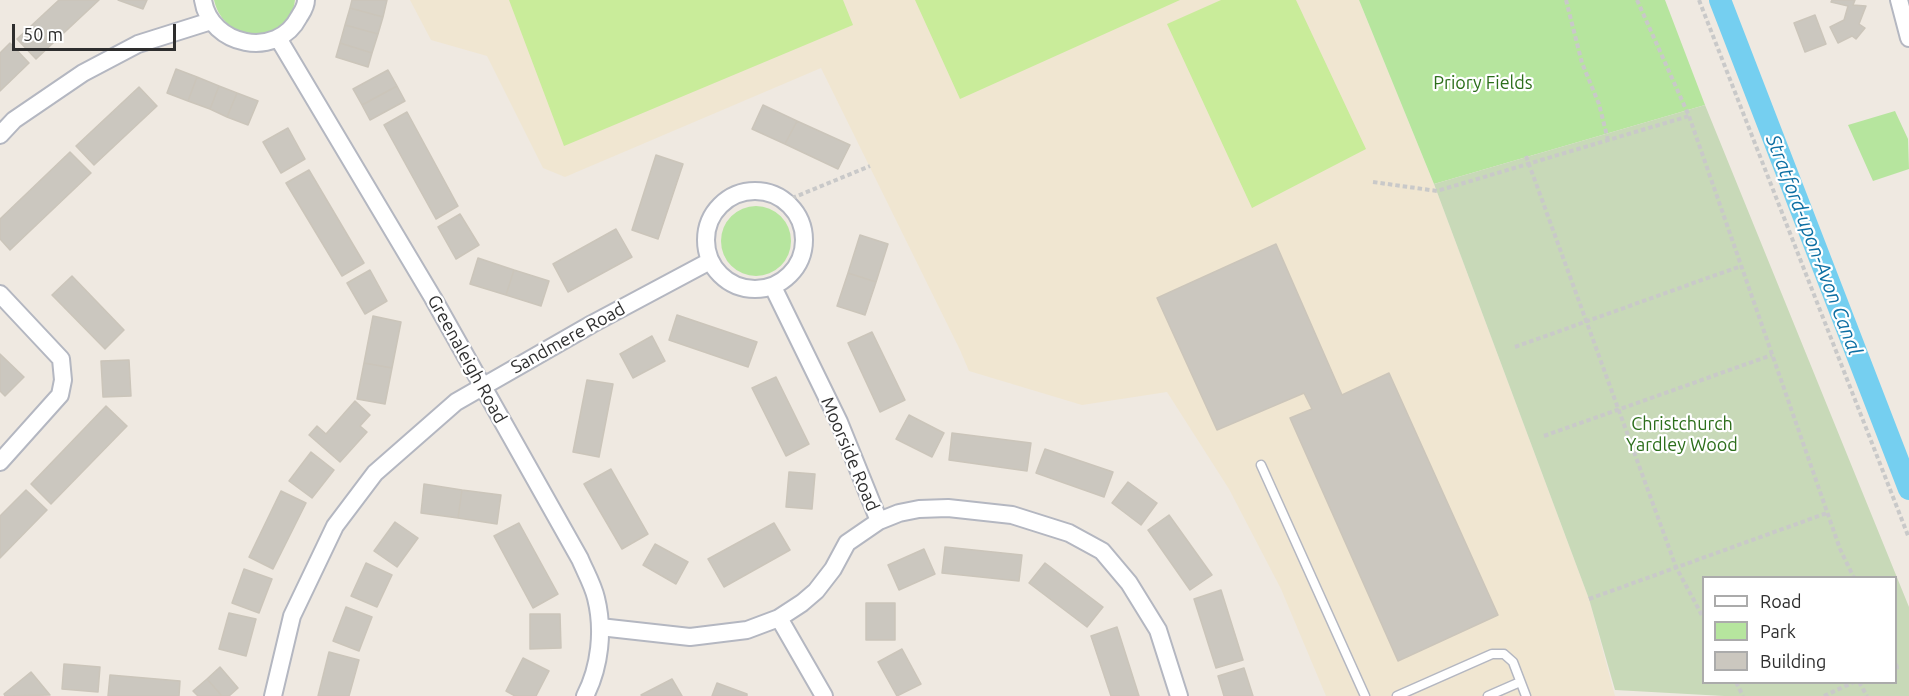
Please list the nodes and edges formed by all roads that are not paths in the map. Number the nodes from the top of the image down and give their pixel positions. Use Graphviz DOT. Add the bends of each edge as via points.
graph roads {
  1 [pos="203,0"];
  2 [pos="306,0"];
  3 [pos="1899,0"];
  4 [pos="211,21"];
  5 [pos="278,38"];
  6 [pos="1909,38"];
  7 [pos="0,135"];
  8 [pos="710,261"];
  9 [pos="773,287"];
  10 [pos="0,294"];
  11 [pos="482,385"];
  12 [pos="0,462"];
  13 [pos="1261,465"];
  14 [pos="879,521"];
  15 [pos="779,618"];
  16 [pos="600,627"];
  17 [pos="1520,682"];
  18 [pos="273,696"];
  19 [pos="585,696"];
  20 [pos="824,696"];
  21 [pos="1179,696"];
  22 [pos="1365,696"];
  23 [pos="1397,696"];
  24 [pos="1488,696"];
  25 [pos="1526,696"];
  1 -- 4 [label="street"];
  2 -- 5 [label="street" via="296,24"];
  3 -- 6 [label="street"];
  4 -- 5 [label="street" via="234,40 249,44"];
  4 -- 7 [label="street" via="138,44 83,73 14,120"];
  5 -- 11 [label="street, Greenaleigh Road"];
  8 -- 9 [label="street" via="725,280 748,290"];
  8 -- 9 [label="street" via="705,235 715,211 735,195 761,191 785,201 799,217 805,237 802,258 791,275"];
  8 -- 11 [label="street, Sandmere Road"];
  9 -- 14 [label="street, Moorside Road" via="838,422"];
  10 -- 12 [label="street" via="61,359 63,380 60,395"];
  11 -- 16 [label="street, Greenaleigh Road" via="580,559 596,597"];
  11 -- 18 [label="street, Sandmere Road" via="456,402 375,473 335,526 292,616"];
  13 -- 22 [label="lane"];
  14 -- 15 [label="street" via="847,543 816,591"];
  14 -- 21 [label="street, Moorside Road" via="899,513 938,508 1012,515 1069,533 1102,551 1129,583 1158,630"];
  15 -- 16 [label="street" via="747,630 690,636"];
  15 -- 20 [label="street"];
  16 -- 19 [label="street, Greenaleigh Road" via="597,666"];
  17 -- 23 [label="lane" via="1513,662 1504,654 1492,654"];
  17 -- 24 [label="lane"];
  17 -- 25 [label="lane"];
}
